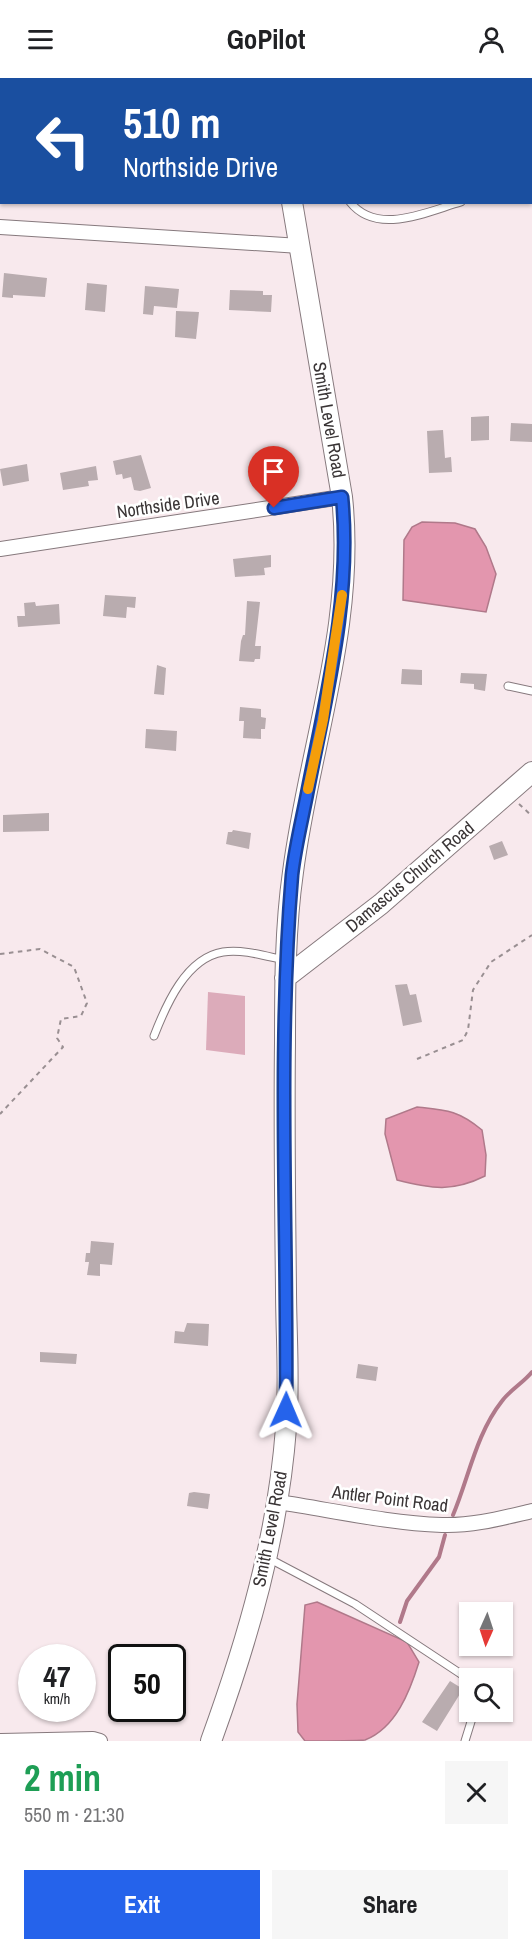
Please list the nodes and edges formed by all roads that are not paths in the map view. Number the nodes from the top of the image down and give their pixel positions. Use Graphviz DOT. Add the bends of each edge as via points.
graph roads {
  1 [pos="292,204"];
  2 [pos="352,204"];
  3 [pos="453,204"];
  4 [pos="0,227"];
  5 [pos="300,246"];
  6 [pos="342,497"];
  7 [pos="0,549"];
  8 [pos="508,686"];
  9 [pos="532,691"];
  10 [pos="532,772"];
  11 [pos="286,969"];
  12 [pos="154,1036"];
  13 [pos="278,1502"];
  14 [pos="532,1510"];
  15 [pos="268,1558"];
  16 [pos="459,1673"];
  17 [pos="471,1722"];
  18 [pos="1,1741"];
  19 [pos="100,1741"];
  20 [pos="212,1741"];
  21 [pos="465,1741"];
  1 -- 5 [label="main road, Smith Level Road"];
  2 -- 3 [label="lane" via="380,220"];
  4 -- 5 [label="street"];
  5 -- 6 [label="main road, Smith Level Road"];
  6 -- 7 [label="street, Northside Drive"];
  6 -- 11 [label="main road, Smith Level Road" via="342,603 292,872"];
  8 -- 9 [label="lane"];
  10 -- 11 [label="main road, Damascus Church Road" via="381,904"];
  11 -- 12 [label="lane" via="232,951 214,954 183,980"];
  11 -- 13 [label="main road, Smith Level Road" via="287,1406"];
  13 -- 14 [label="street, Antler Point Road" via="443,1525 494,1521"];
  13 -- 15 [label="main road, Smith Level Road"];
  15 -- 16 [label="lane" via="355,1604"];
  15 -- 20 [label="main road, Smith Level Road" via="237,1671"];
  17 -- 21 [label="lane"];
  18 -- 19 [label="street"];
}
